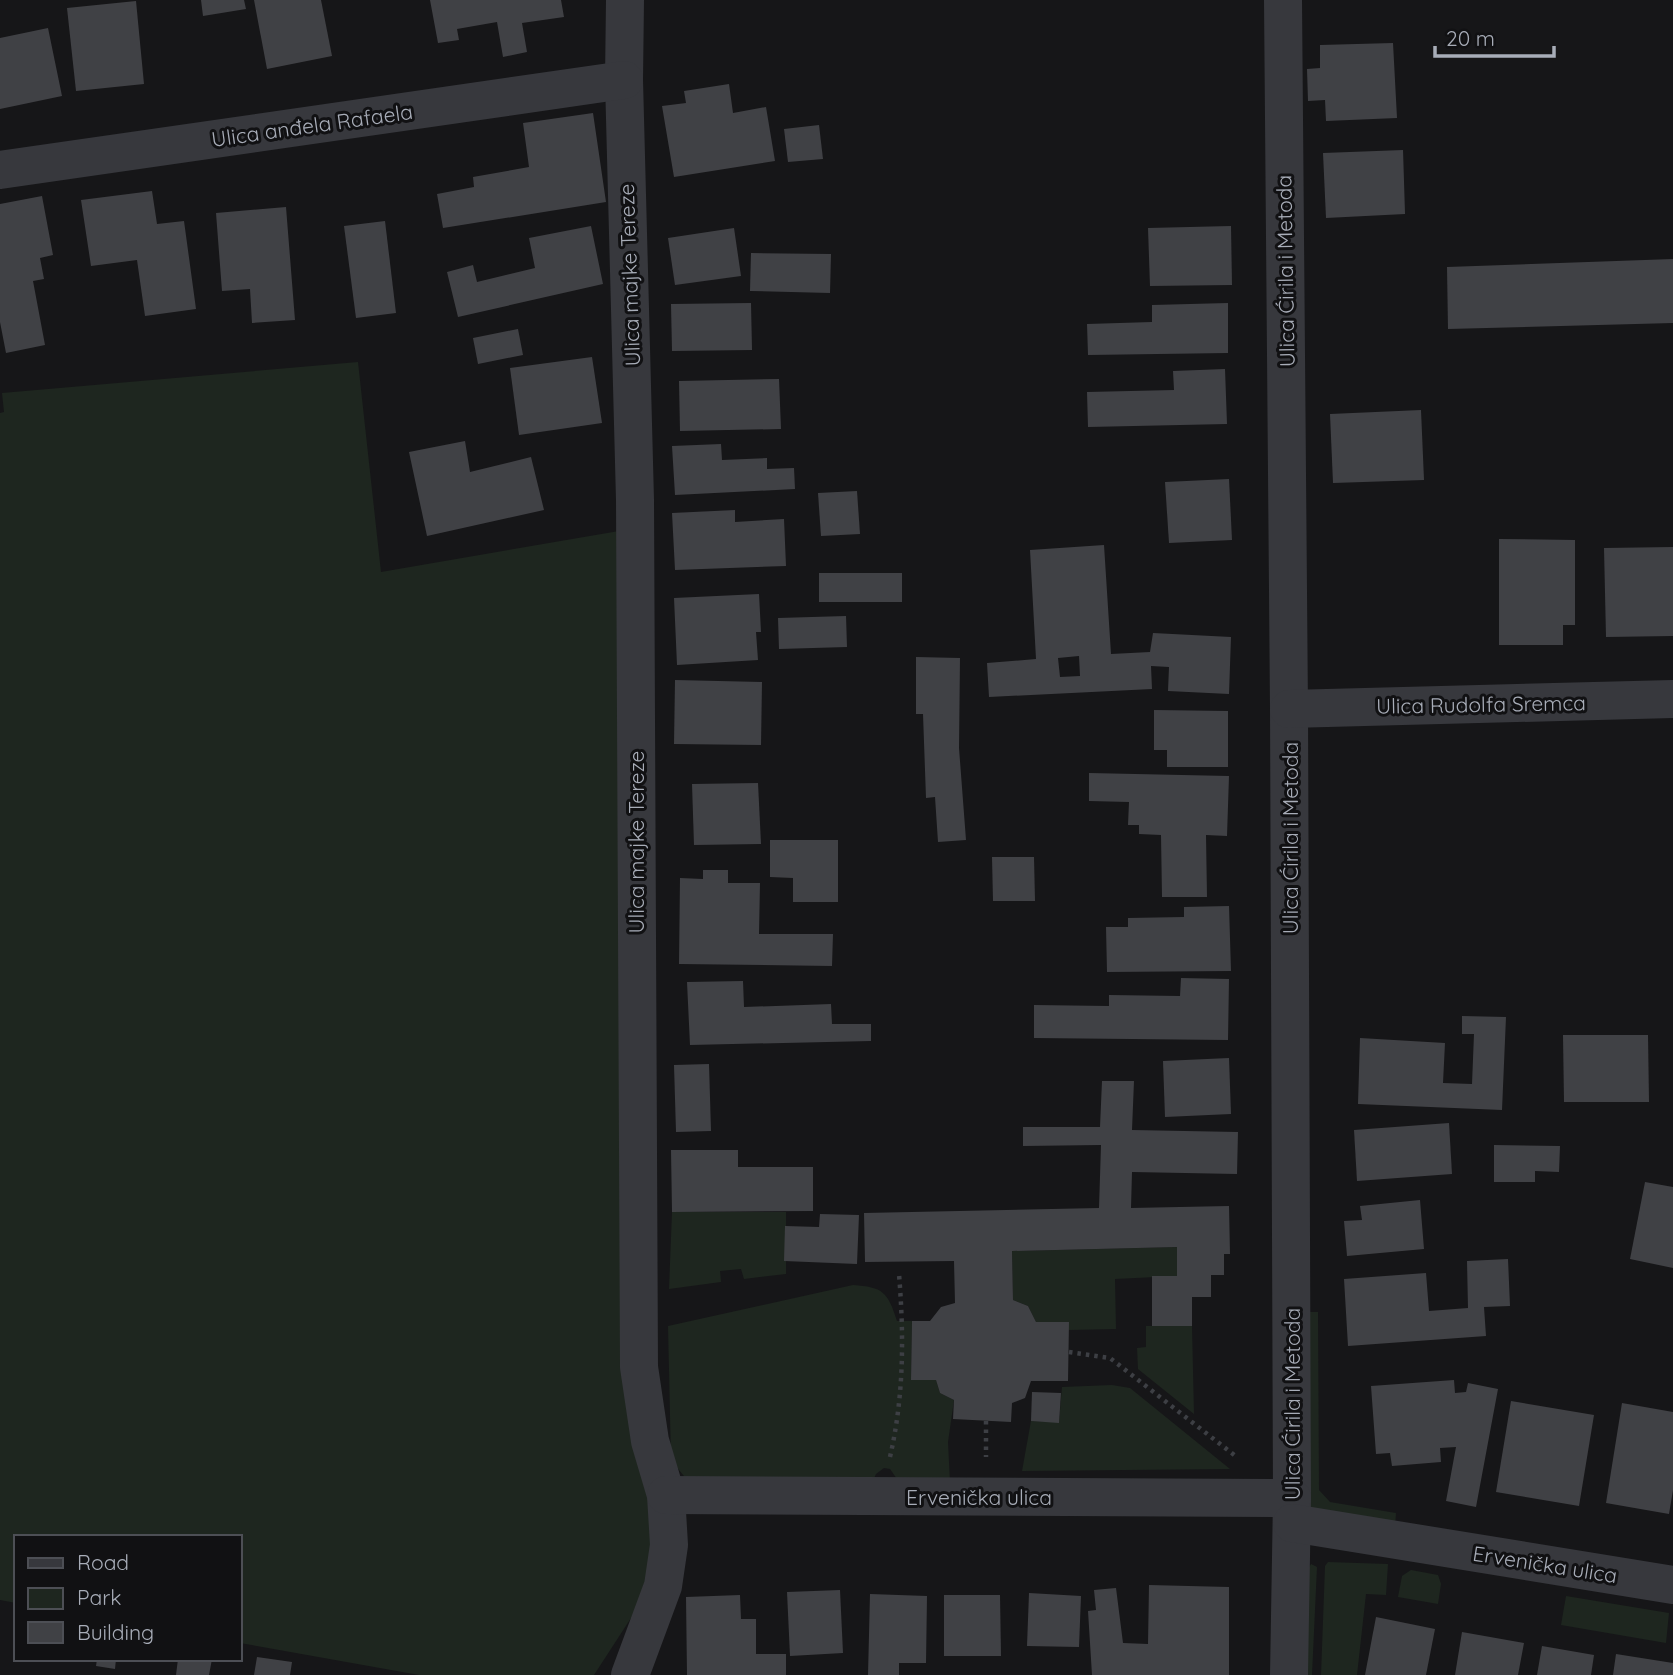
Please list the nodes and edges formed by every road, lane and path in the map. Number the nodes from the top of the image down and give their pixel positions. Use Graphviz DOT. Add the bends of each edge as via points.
graph roads {
  1 [pos="625,0"];
  2 [pos="1283,0"];
  3 [pos="624,80"];
  4 [pos="0,170"];
  5 [pos="1673,699"];
  6 [pos="1289,709"];
  7 [pos="899,1274"];
  8 [pos="1069,1352"];
  9 [pos="1244,1463"];
  10 [pos="666,1495"];
  11 [pos="887,1496"];
  12 [pos="1292,1511"];
  13 [pos="1673,1585"];
  14 [pos="630,1675"];
  15 [pos="1289,1675"];
  1 -- 3 [label="street, Ulica majke Tereze"];
  2 -- 6 [label="street, Ulica Ćirila i Metoda"];
  3 -- 4 [label="street, Ulica anđela Rafaela"];
  3 -- 10 [label="street, Ulica majke Tereze" via="635,500 639,1367 650,1441"];
  5 -- 6 [label="street, Ulica Rudolfa Sremca"];
  6 -- 12 [label="street, Ulica Ćirila i Metoda"];
  7 -- 11 [label="path" via="903,1327 900,1397 887,1468"];
  8 -- 9 [label="path" via="1110,1357"];
  10 -- 11 [label="street, Ervenička ulica"];
  10 -- 14 [label="street, Ulica majke Tereze" via="669,1545 663,1586"];
  11 -- 12 [label="street, Ervenička ulica"];
  12 -- 13 [label="street, Ervenička ulica"];
  12 -- 15 [label="street, Ulica Ćirila i Metoda"];
}
